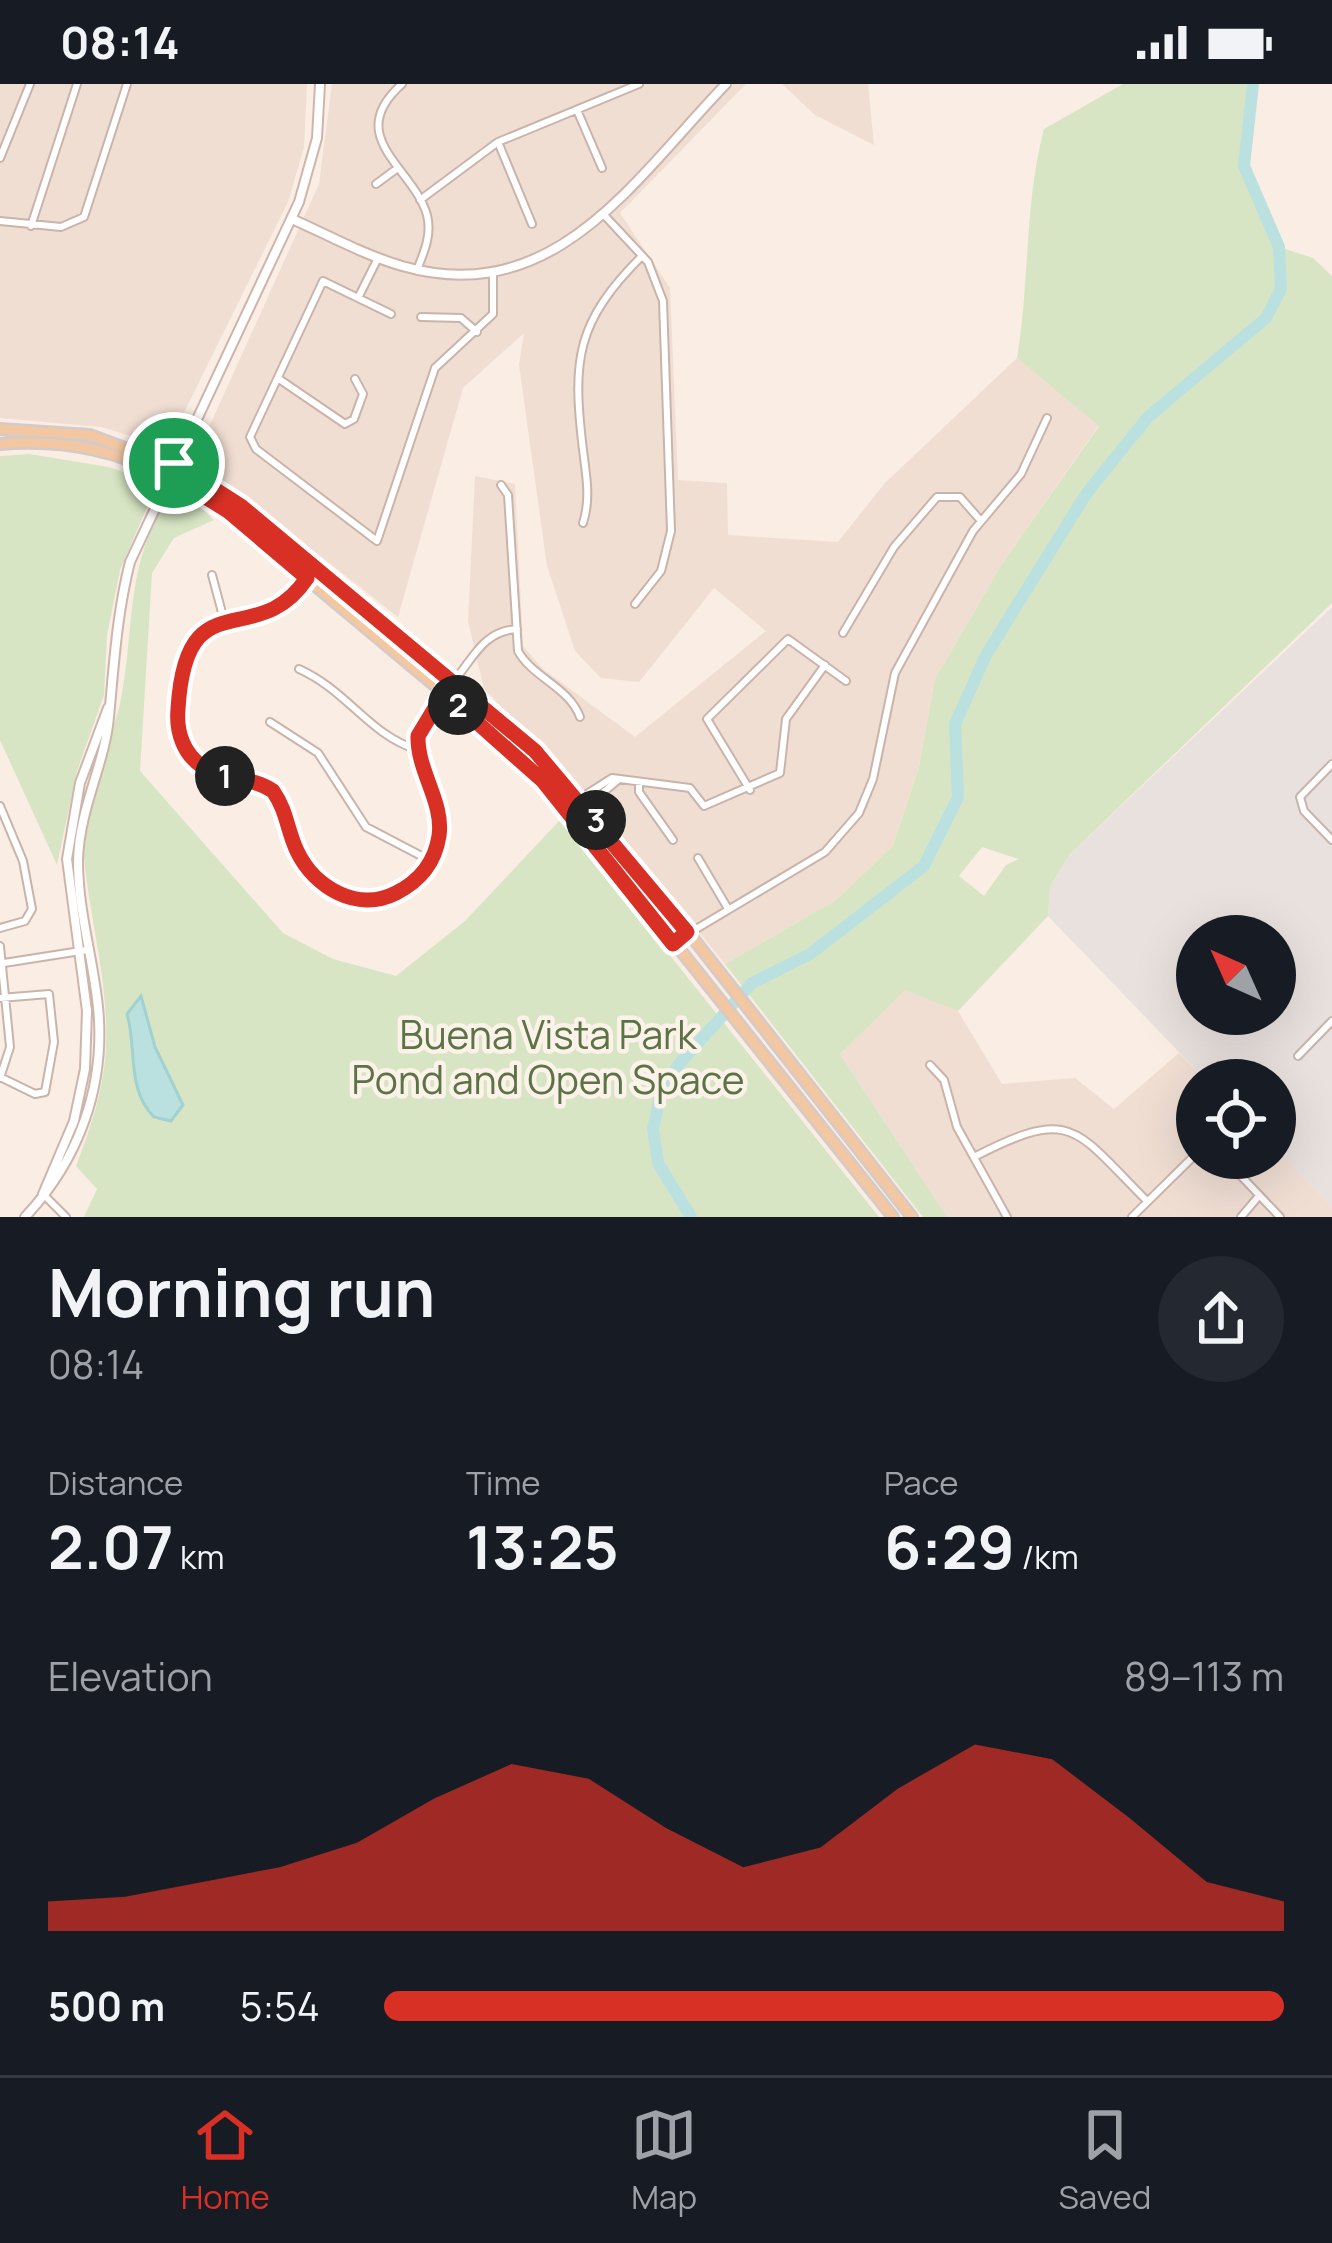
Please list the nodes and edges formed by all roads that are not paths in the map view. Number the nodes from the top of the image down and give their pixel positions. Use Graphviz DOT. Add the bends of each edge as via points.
graph roads {
  1 [pos="30,84"];
  2 [pos="77,84"];
  3 [pos="127,84"];
  4 [pos="320,84"];
  5 [pos="402,84"];
  6 [pos="639,84"];
  7 [pos="726,84"];
  8 [pos="578,110"];
  9 [pos="498,142"];
  10 [pos="0,158"];
  11 [pos="602,168"];
  12 [pos="395,170"];
  13 [pos="376,184"];
  14 [pos="420,200"];
  15 [pos="604,216"];
  16 [pos="292,219"];
  17 [pos="0,221"];
  18 [pos="532,224"];
  19 [pos="32,226"];
  20 [pos="642,256"];
  21 [pos="378,258"];
  22 [pos="417,270"];
  23 [pos="493,271"];
  24 [pos="359,296"];
  25 [pos="391,314"];
  26 [pos="421,317"];
  27 [pos="477,332"];
  28 [pos="279,379"];
  29 [pos="356,379"];
  30 [pos="1047,418"];
  31 [pos="0,429"];
  32 [pos="0,444"];
  33 [pos="174,463"];
  34 [pos="168,474"];
  35 [pos="501,485"];
  36 [pos="981,521"];
  37 [pos="583,523"];
  38 [pos="212,575"];
  39 [pos="307,578"];
  40 [pos="635,604"];
  41 [pos="224,620"];
  42 [pos="517,629"];
  43 [pos="842,633"];
  44 [pos="825,665"];
  45 [pos="299,669"];
  46 [pos="846,681"];
  47 [pos="453,682"];
  48 [pos="444,693"];
  49 [pos="580,717"];
  50 [pos="270,722"];
  51 [pos="418,750"];
  52 [pos="1332,764"];
  53 [pos="639,783"];
  54 [pos="750,790"];
  55 [pos="583,803"];
  56 [pos="0,806"];
  57 [pos="673,840"];
  58 [pos="1332,840"];
  59 [pos="698,858"];
  60 [pos="431,861"];
  61 [pos="621,877"];
  62 [pos="668,907"];
  63 [pos="727,907"];
  64 [pos="0,928"];
  65 [pos="687,932"];
  66 [pos="673,944"];
  67 [pos="0,946"];
  68 [pos="82,951"];
  69 [pos="2,963"];
  70 [pos="4,998"];
  71 [pos="1332,1022"];
  72 [pos="10,1041"];
  73 [pos="0,1042"];
  74 [pos="1298,1056"];
  75 [pos="930,1065"];
  76 [pos="0,1077"];
  77 [pos="974,1157"];
  78 [pos="1176,1173"];
  79 [pos="1243,1179"];
  80 [pos="44,1194"];
  81 [pos="1259,1196"];
  82 [pos="1147,1201"];
  83 [pos="25,1217"];
  84 [pos="66,1217"];
  85 [pos="893,1217"];
  86 [pos="912,1217"];
  87 [pos="1007,1217"];
  88 [pos="1132,1217"];
  89 [pos="1241,1217"];
  90 [pos="1280,1217"];
  1 -- 10 [label="street"];
  2 -- 19 [label="street"];
  3 -- 19 [label="street" via="87,213 67,226"];
  4 -- 16 [label="street" via="316,138"];
  5 -- 12 [label="street" via="380,122"];
  6 -- 8 [label="street"];
  7 -- 15 [label="street"];
  8 -- 9 [label="street"];
  8 -- 11 [label="street"];
  9 -- 14 [label="street"];
  9 -- 18 [label="street"];
  12 -- 13 [label="street"];
  12 -- 14 [label="street"];
  14 -- 22 [label="street" via="428,242"];
  15 -- 20 [label="street"];
  15 -- 23 [label="street" via="557,250"];
  16 -- 21 [label="street"];
  16 -- 33 [label="street"];
  17 -- 19 [label="street"];
  20 -- 37 [label="street" via="599,303 578,355 589,505"];
  20 -- 40 [label="street" via="663,301 671,531 661,571"];
  21 -- 22 [label="street"];
  21 -- 24 [label="street"];
  22 -- 23 [label="street"];
  23 -- 27 [label="street" via="493,314"];
  24 -- 25 [label="street"];
  24 -- 28 [label="street" via="323,280"];
  26 -- 27 [label="street" via="461,318"];
  27 -- 28 [label="street" via="435,368 377,541 250,444"];
  28 -- 29 [label="street" via="345,424 363,394"];
  30 -- 36 [label="street" via="1011,491"];
  31 -- 33 [label="main road" via="90,435"];
  32 -- 34 [label="main road" via="69,442"];
  33 -- 34 [label="street"];
  33 -- 47 [label="main road" via="241,506"];
  34 -- 39 [label="main road" via="228,511"];
  34 -- 68 [label="street" via="130,562 109,707 70,829 69,894"];
  35 -- 42 [label="street"];
  36 -- 43 [label="street" via="960,497 937,497 894,547"];
  36 -- 63 [label="street" via="895,673 874,779 859,813 825,852"];
  38 -- 41 [label="street"];
  39 -- 41 [label="street" via="284,606"];
  39 -- 48 [label="main road"];
  41 -- 60 [label="street" via="187,652 178,711 185,748 201,766 273,791 307,869 350,898 388,897"];
  42 -- 47 [label="street" via="479,645"];
  42 -- 49 [label="street" via="526,666"];
  44 -- 46 [label="street"];
  44 -- 54 [label="street" via="787,719 780,773"];
  44 -- 54 [label="street" via="788,638 707,719"];
  45 -- 51 [label="street" via="345,694 383,736"];
  47 -- 48 [label="street"];
  47 -- 55 [label="main road"];
  48 -- 51 [label="street"];
  48 -- 61 [label="main road" via="543,781"];
  50 -- 60 [label="street" via="318,754 366,827"];
  51 -- 60 [label="street" via="440,830"];
  52 -- 58 [label="street" via="1300,797"];
  53 -- 54 [label="street" via="690,788 704,806"];
  53 -- 55 [label="street" via="618,780"];
  53 -- 57 [label="street"];
  55 -- 62 [label="main road"];
  56 -- 64 [label="street" via="32,909 25,921"];
  59 -- 63 [label="street"];
  61 -- 62 [label="main road"];
  61 -- 66 [label="main road"];
  62 -- 65 [label="main road"];
  63 -- 65 [label="street"];
  65 -- 66 [label="street"];
  65 -- 86 [label="main road"];
  66 -- 85 [label="main road"];
  67 -- 69 [label="street"];
  68 -- 69 [label="street"];
  68 -- 80 [label="street" via="85,1069"];
  69 -- 70 [label="street"];
  70 -- 72 [label="street"];
  70 -- 76 [label="street" via="50,994 54,1042 45,1092"];
  71 -- 74 [label="street"];
  72 -- 73 [label="street"];
  72 -- 76 [label="street"];
  75 -- 77 [label="street" via="944,1080"];
  77 -- 82 [label="street" via="1029,1129 1062,1127"];
  77 -- 87 [label="street"];
  78 -- 82 [label="street"];
  79 -- 81 [label="street"];
  80 -- 83 [label="street"];
  80 -- 84 [label="street"];
  81 -- 89 [label="street"];
  81 -- 90 [label="street"];
  82 -- 88 [label="street"];
}
